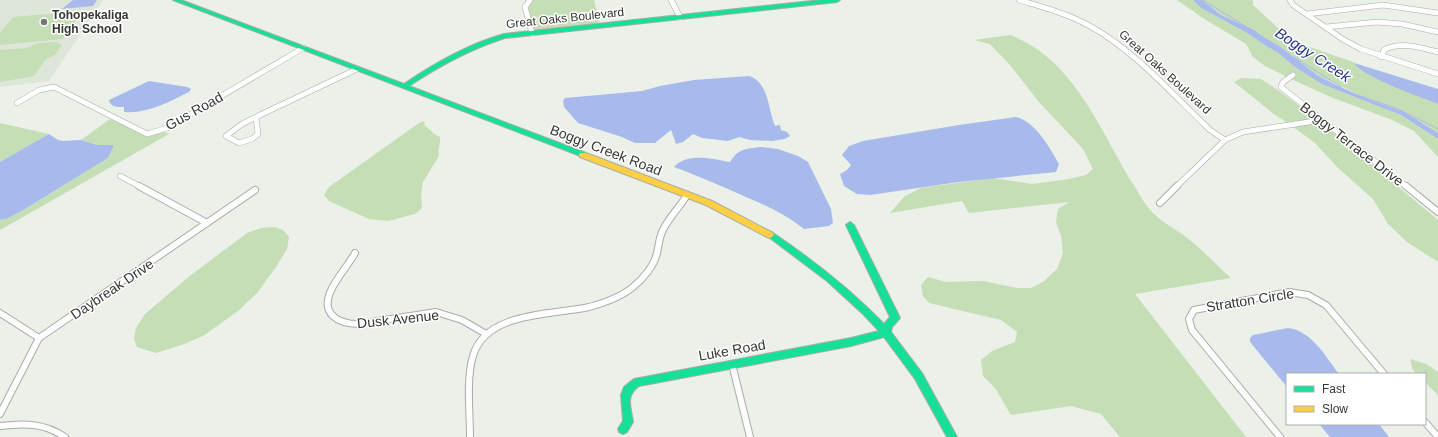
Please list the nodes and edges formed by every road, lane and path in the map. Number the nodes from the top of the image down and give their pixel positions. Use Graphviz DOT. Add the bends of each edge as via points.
graph roads {
  1 [pos="180,0"];
  2 [pos="530,0"];
  3 [pos="671,0"];
  4 [pos="837,0"];
  5 [pos="1019,0"];
  6 [pos="1290,0"];
  7 [pos="1438,14"];
  8 [pos="1309,15"];
  9 [pos="680,17"];
  10 [pos="1326,27"];
  11 [pos="1438,32"];
  12 [pos="532,33"];
  13 [pos="304,48"];
  14 [pos="1438,52"];
  15 [pos="1380,57"];
  16 [pos="357,69"];
  17 [pos="1438,74"];
  18 [pos="1293,75"];
  19 [pos="404,87"];
  20 [pos="16,102"];
  21 [pos="256,118"];
  22 [pos="1322,120"];
  23 [pos="1225,140"];
  24 [pos="120,176"];
  25 [pos="255,190"];
  26 [pos="687,195"];
  27 [pos="1160,203"];
  28 [pos="1438,212"];
  29 [pos="208,223"];
  30 [pos="850,225"];
  31 [pos="355,253"];
  32 [pos="0,313"];
  33 [pos="886,333"];
  34 [pos="486,334"];
  35 [pos="39,338"];
  36 [pos="732,364"];
  37 [pos="1383,373"];
  38 [pos="0,414"];
  39 [pos="1426,423"];
  40 [pos="0,426"];
  41 [pos="624,429"];
  42 [pos="951,436"];
  43 [pos="65,437"];
  44 [pos="470,437"];
  45 [pos="750,437"];
  46 [pos="1280,437"];
  47 [pos="1438,437"];
  1 -- 13 [label="main road, Boggy Creek Road"];
  2 -- 12 [label="street" via="525,7"];
  3 -- 9 [label="street"];
  4 -- 9 [label="main road, Great Oaks Boulevard"];
  5 -- 23 [label="street, Great Oaks Boulevard" via="1069,16 1108,37 1125,49 1210,130"];
  6 -- 8 [label="street" via="1293,5"];
  7 -- 8 [label="street" via="1382,8"];
  8 -- 10 [label="street"];
  9 -- 12 [label="main road, Great Oaks Boulevard"];
  10 -- 11 [label="street" via="1377,22 1402,24"];
  10 -- 15 [label="street" via="1351,44"];
  12 -- 19 [label="main road, Great Oaks Boulevard" via="504,36 461,50"];
  13 -- 16 [label="main road, Boggy Creek Road"];
  13 -- 20 [label="street, Gus Road" via="174,124 147,134 54,87 42,89"];
  14 -- 15 [label="street" via="1396,46 1388,47"];
  15 -- 17 [label="street"];
  16 -- 19 [label="main road, Boggy Creek Road"];
  16 -- 21 [label="street"];
  18 -- 22 [label="street, Boggy Terrace Drive" via="1282,82 1281,87"];
  19 -- 26 [label="main road, Boggy Creek Road"];
  21 -- 21 [label="street" via="232,131 226,136 239,143 252,139 258,134"];
  22 -- 23 [label="street" via="1243,132"];
  22 -- 28 [label="street, Boggy Terrace Drive"];
  23 -- 27 [label="street"];
  24 -- 29 [label="street"];
  25 -- 29 [label="street, Daybreak Drive"];
  26 -- 33 [label="main road, Boggy Creek Road" via="733,214 785,243 839,285"];
  26 -- 34 [label="street" via="662,230 656,255 649,270 627,291 593,306 509,322"];
  29 -- 35 [label="street, Daybreak Drive"];
  30 -- 33 [label="main road" via="896,318 888,325"];
  31 -- 34 [label="street, Dusk Avenue" via="328,296 329,312 336,320 353,325 436,312 460,318"];
  32 -- 35 [label="street"];
  33 -- 36 [label="main road, Luke Road"];
  33 -- 42 [label="main road, Boggy Creek Road" via="912,367"];
  34 -- 44 [label="street" via="473,354"];
  35 -- 38 [label="street, Daybreak Drive"];
  36 -- 41 [label="main road, Luke Road" via="632,384 624,397 628,422"];
  36 -- 45 [label="street"];
  37 -- 46 [label="street, Stratton Circle" via="1326,305 1308,295 1288,292 1194,310 1189,320 1192,330"];
  39 -- 47 [label="street"];
  40 -- 43 [label="street" via="25,423 44,425"];
}
